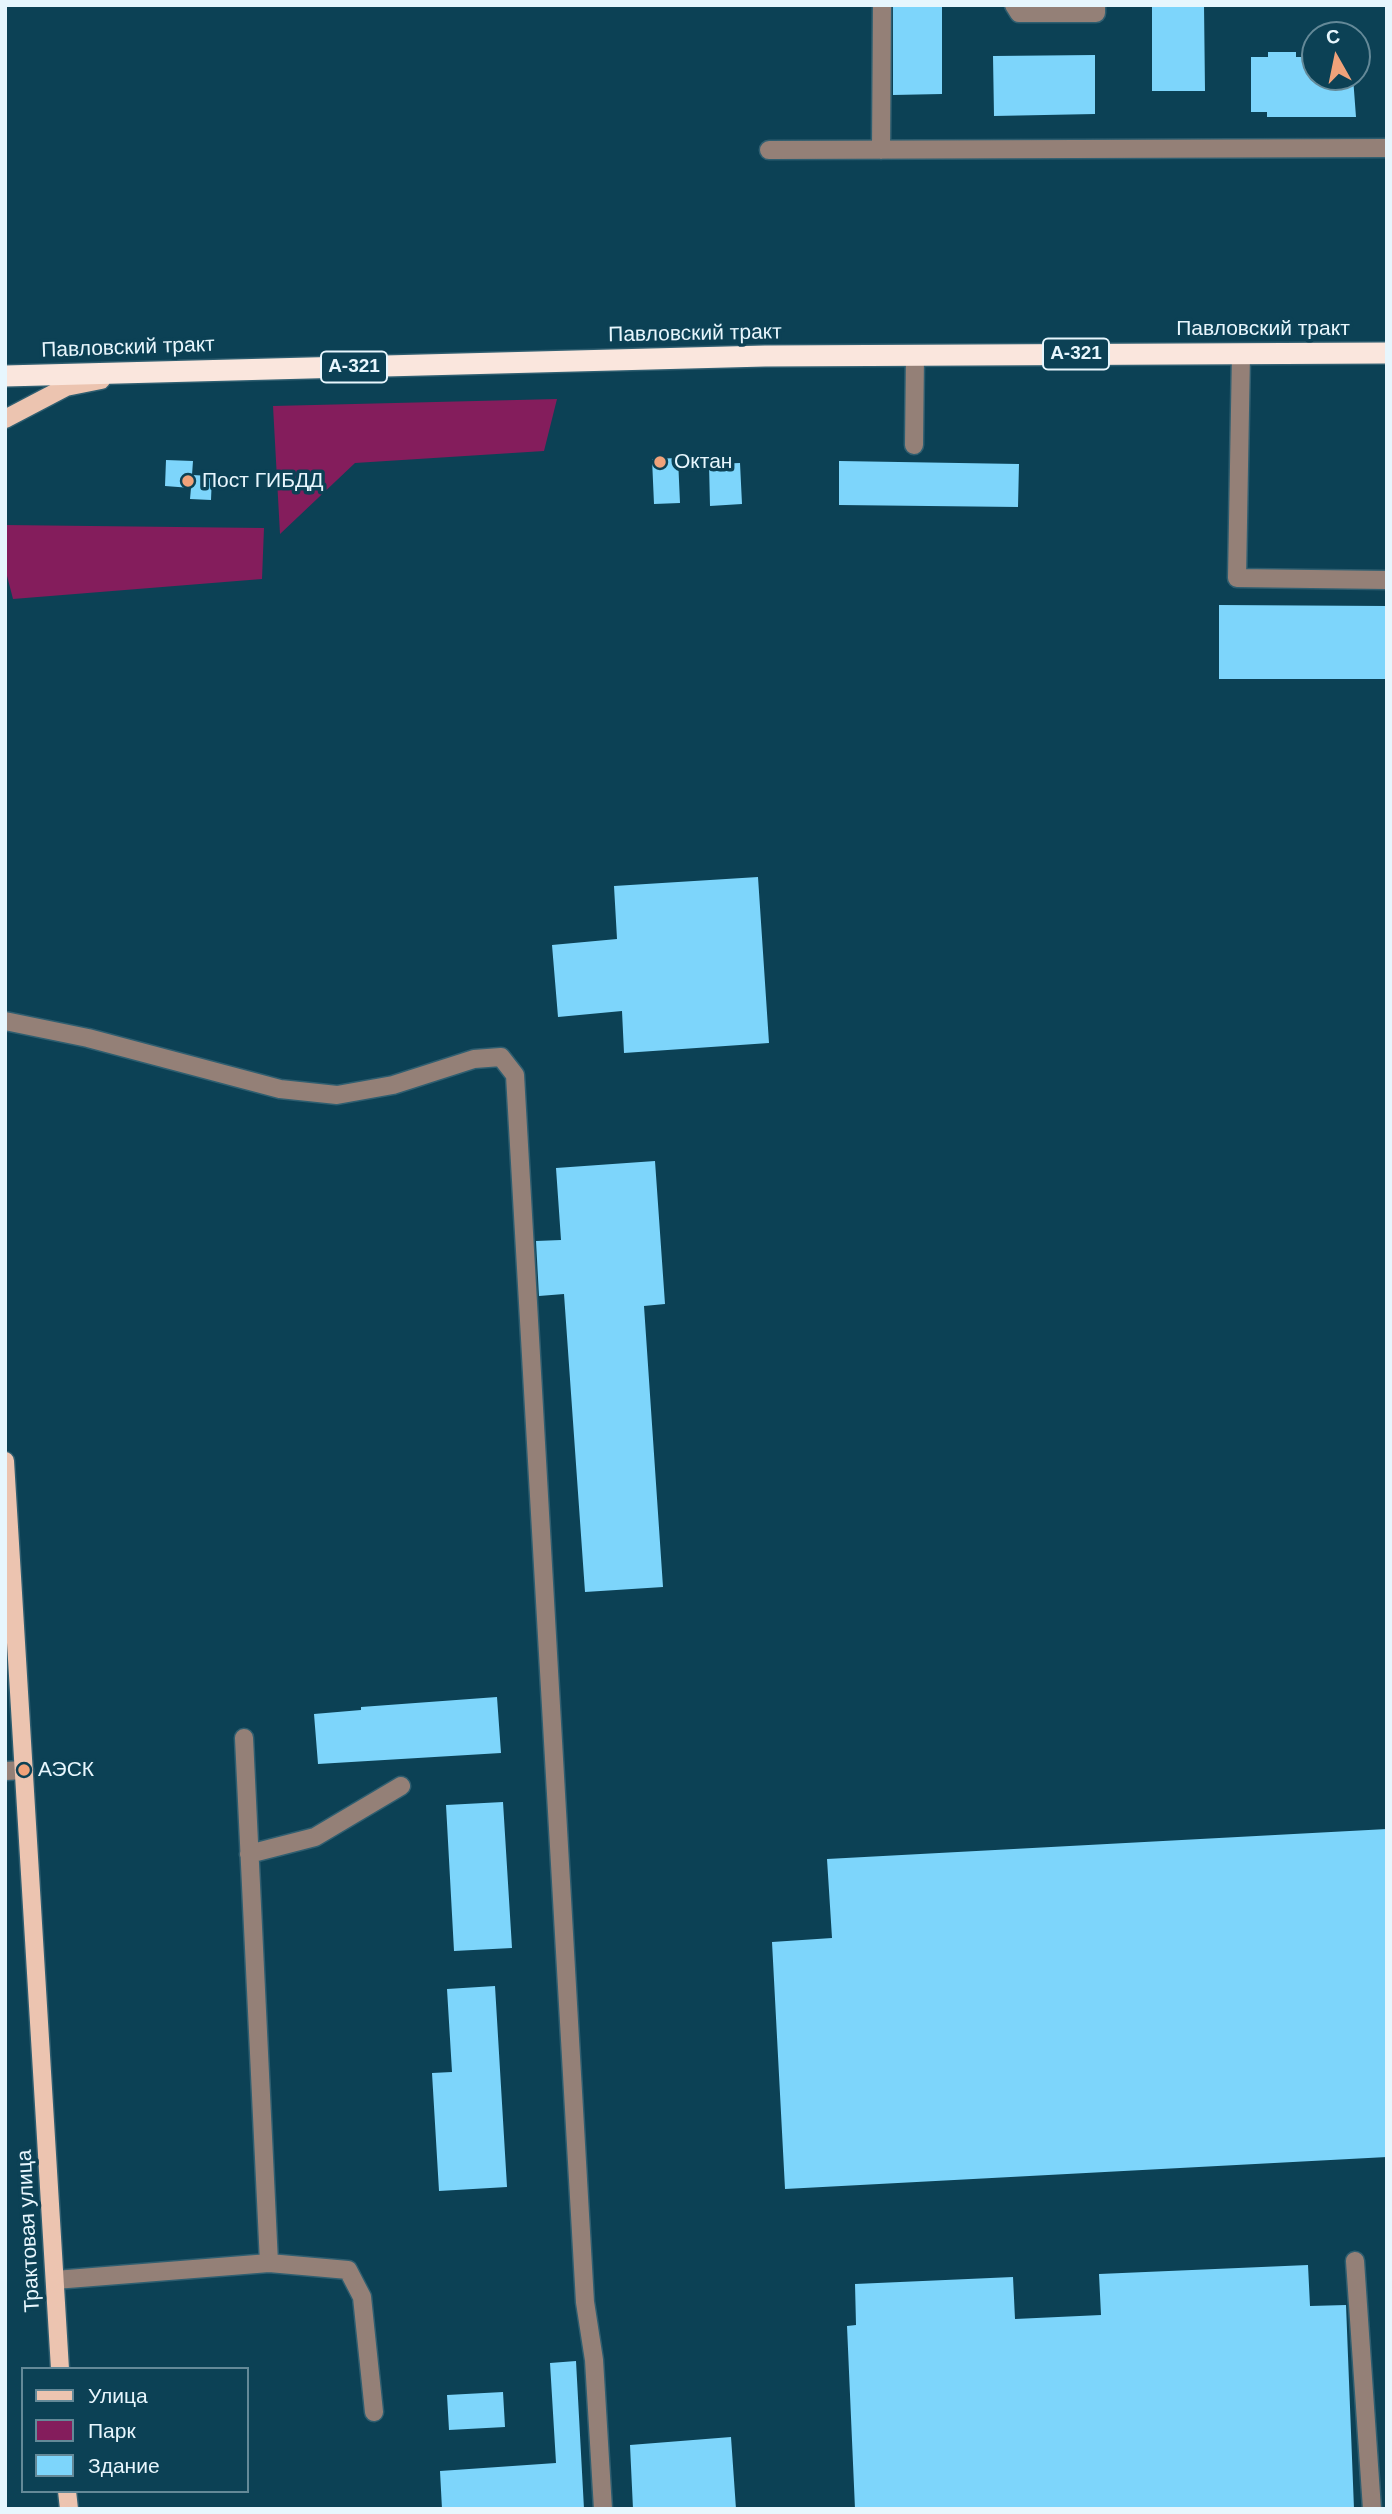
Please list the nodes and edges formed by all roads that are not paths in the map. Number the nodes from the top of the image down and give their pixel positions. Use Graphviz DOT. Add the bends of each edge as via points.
graph roads {
  1 [pos="882,5"];
  2 [pos="1014,5"];
  3 [pos="1096,5"];
  4 [pos="1387,148"];
  5 [pos="769,150"];
  6 [pos="881,150"];
  7 [pos="1387,353"];
  8 [pos="1241,354"];
  9 [pos="915,355"];
  10 [pos="144,373"];
  11 [pos="5,376"];
  12 [pos="5,419"];
  13 [pos="915,445"];
  14 [pos="1387,580"];
  15 [pos="5,1021"];
  16 [pos="5,1461"];
  17 [pos="244,1738"];
  18 [pos="24,1770"];
  19 [pos="5,1772"];
  20 [pos="401,1786"];
  21 [pos="249,1854"];
  22 [pos="1355,2262"];
  23 [pos="269,2263"];
  24 [pos="55,2280"];
  25 [pos="60,2367"];
  26 [pos="374,2412"];
  27 [pos="603,2509"];
  28 [pos="1372,2509"];
  1 -- 6 [label="lane"];
  2 -- 3 [label="lane" via="1019,13 1096,13"];
  4 -- 6 [label="lane"];
  5 -- 6 [label="lane"];
  7 -- 8 [label="highway, Павловский тракт / А-321"];
  8 -- 9 [label="highway, Павловский тракт / А-321"];
  8 -- 14 [label="lane" via="1237,578"];
  9 -- 10 [label="highway, Павловский тракт / А-321"];
  9 -- 13 [label="lane"];
  10 -- 11 [label="highway, Павловский тракт / А-321"];
  10 -- 12 [label="main road" via="66,387"];
  15 -- 27 [label="lane" via="279,1089 337,1096 393,1085 474,1059 500,1057 515,1075 585,2302 594,2360"];
  16 -- 18 [label="main road, Трактовая улица"];
  17 -- 21 [label="lane"];
  18 -- 19 [label="lane"];
  18 -- 24 [label="main road, Трактовая улица"];
  20 -- 21 [label="lane" via="315,1837"];
  21 -- 23 [label="lane"];
  22 -- 28 [label="lane"];
  23 -- 24 [label="lane"];
  23 -- 26 [label="lane" via="348,2270 362,2297"];
  24 -- 25 [label="main road, Трактовая улица"];
}
